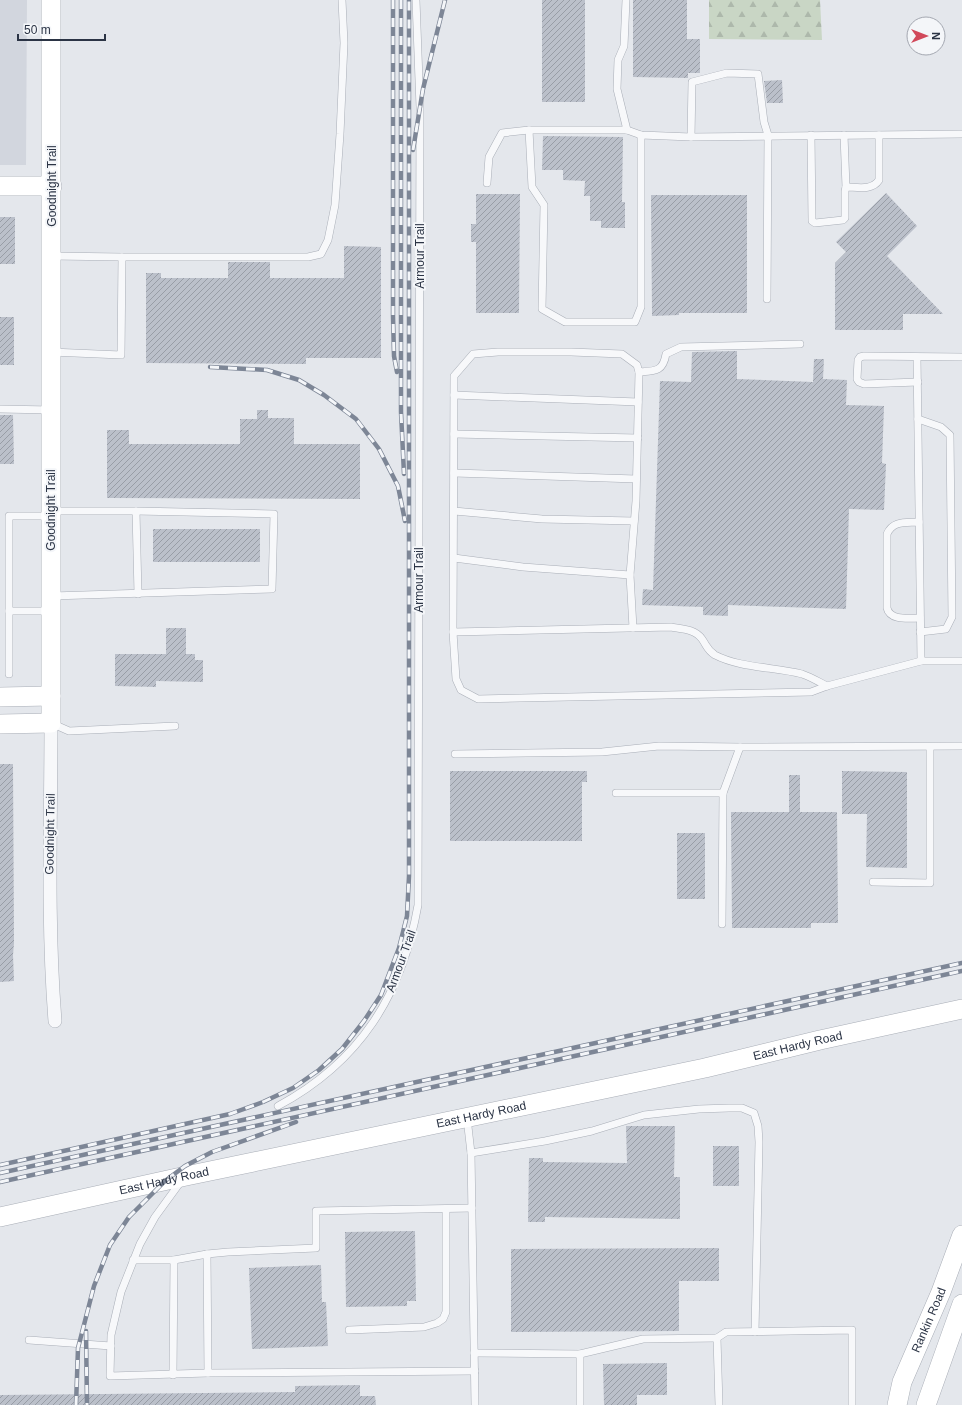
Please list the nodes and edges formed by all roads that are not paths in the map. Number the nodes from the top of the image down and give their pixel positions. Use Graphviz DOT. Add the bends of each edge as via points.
graph roads {
  1 [pos="51,0"];
  2 [pos="342,0"];
  3 [pos="416,0"];
  4 [pos="626,0"];
  5 [pos="529,130"];
  6 [pos="627,130"];
  7 [pos="962,134"];
  8 [pos="641,135"];
  9 [pos="768,135"];
  10 [pos="810,135"];
  11 [pos="844,135"];
  12 [pos="880,135"];
  13 [pos="691,137"];
  14 [pos="487,182"];
  15 [pos="0,186"];
  16 [pos="52,186"];
  17 [pos="846,187"];
  18 [pos="51,256"];
  19 [pos="122,257"];
  20 [pos="767,299"];
  21 [pos="800,344"];
  22 [pos="51,352"];
  23 [pos="917,357"];
  24 [pos="962,357"];
  25 [pos="639,372"];
  26 [pos="918,382"];
  27 [pos="454,395"];
  28 [pos="638,402"];
  29 [pos="0,409"];
  30 [pos="51,410"];
  31 [pos="918,419"];
  32 [pos="454,434"];
  33 [pos="638,438"];
  34 [pos="454,473"];
  35 [pos="636,479"];
  36 [pos="136,511"];
  37 [pos="454,511"];
  38 [pos="52,514"];
  39 [pos="634,521"];
  40 [pos="919,522"];
  41 [pos="454,558"];
  42 [pos="630,576"];
  43 [pos="138,594"];
  44 [pos="50,603"];
  45 [pos="9,611"];
  46 [pos="920,618"];
  47 [pos="633,628"];
  48 [pos="453,632"];
  49 [pos="920,632"];
  50 [pos="921,661"];
  51 [pos="962,661"];
  52 [pos="9,674"];
  53 [pos="828,686"];
  54 [pos="0,696"];
  55 [pos="51,696"];
  56 [pos="51,723"];
  57 [pos="0,724"];
  58 [pos="174,726"];
  59 [pos="962,746"];
  60 [pos="740,747"];
  61 [pos="930,747"];
  62 [pos="455,754"];
  63 [pos="616,793"];
  64 [pos="723,793"];
  65 [pos="873,882"];
  66 [pos="722,924"];
  67 [pos="962,1009"];
  68 [pos="54,1021"];
  69 [pos="278,1106"];
  70 [pos="468,1118"];
  71 [pos="471,1153"];
  72 [pos="186,1176"];
  73 [pos="472,1208"];
  74 [pos="446,1209"];
  75 [pos="0,1217"];
  76 [pos="962,1235"];
  77 [pos="207,1254"];
  78 [pos="134,1260"];
  79 [pos="174,1260"];
  80 [pos="940,1292"];
  81 [pos="962,1303"];
  82 [pos="349,1330"];
  83 [pos="755,1332"];
  84 [pos="718,1338"];
  85 [pos="29,1340"];
  86 [pos="111,1346"];
  87 [pos="474,1353"];
  88 [pos="580,1354"];
  89 [pos="475,1371"];
  90 [pos="208,1373"];
  91 [pos="173,1375"];
  92 [pos="475,1405"];
  93 [pos="580,1405"];
  94 [pos="719,1405"];
  95 [pos="852,1405"];
  96 [pos="897,1405"];
  97 [pos="926,1405"];
  1 -- 16 [label="main road, Goodnight Trail"];
  2 -- 19 [label="lane" via="344,43 335,204 328,240 321,254 308,257"];
  3 -- 69 [label="lane, Armour Trail" via="420,107 418,905 401,969 376,1018 354,1048 331,1070 311,1087"];
  4 -- 6 [label="lane" via="624,46 618,60 617,89"];
  5 -- 6 [label="lane"];
  5 -- 8 [label="lane" via="532,187 544,204 542,309 565,322 635,322 641,307"];
  5 -- 14 [label="lane" via="502,133 489,157"];
  6 -- 8 [label="lane"];
  7 -- 12 [label="lane"];
  8 -- 13 [label="lane"];
  9 -- 10 [label="lane"];
  9 -- 13 [label="lane"];
  9 -- 13 [label="lane" via="758,74 727,73 692,82"];
  9 -- 20 [label="lane"];
  10 -- 11 [label="lane"];
  10 -- 17 [label="lane" via="812,221 815,223 845,218"];
  11 -- 12 [label="lane"];
  11 -- 17 [label="lane"];
  12 -- 17 [label="lane" via="879,180 871,187"];
  15 -- 16 [label="main road"];
  16 -- 18 [label="main road, Goodnight Trail"];
  18 -- 19 [label="lane"];
  18 -- 22 [label="main road, Goodnight Trail"];
  19 -- 22 [label="lane" via="121,355"];
  21 -- 25 [label="lane" via="682,347 666,354 665,363 661,368"];
  22 -- 30 [label="main road, Goodnight Trail"];
  23 -- 24 [label="lane"];
  23 -- 26 [label="lane"];
  23 -- 26 [label="lane" via="860,357 857,379 864,384"];
  25 -- 27 [label="lane" via="637,365 622,354 473,354 454,376"];
  25 -- 28 [label="lane"];
  26 -- 31 [label="lane"];
  27 -- 28 [label="lane"];
  27 -- 32 [label="lane"];
  28 -- 33 [label="lane"];
  29 -- 30 [label="lane"];
  30 -- 38 [label="main road, Goodnight Trail"];
  31 -- 40 [label="lane"];
  31 -- 49 [label="lane" via="941,427 950,435 952,617 946,629"];
  32 -- 33 [label="lane"];
  32 -- 34 [label="lane"];
  33 -- 35 [label="lane"];
  34 -- 35 [label="lane"];
  34 -- 37 [label="lane"];
  35 -- 39 [label="lane"];
  36 -- 38 [label="lane"];
  36 -- 43 [label="lane"];
  36 -- 43 [label="lane" via="274,514 272,589"];
  37 -- 39 [label="lane" via="542,519"];
  37 -- 41 [label="lane"];
  38 -- 44 [label="main road, Goodnight Trail"];
  38 -- 45 [label="lane" via="9,516"];
  39 -- 42 [label="lane"];
  40 -- 46 [label="lane"];
  40 -- 46 [label="lane" via="893,525 889,528 887,608 892,616"];
  41 -- 42 [label="lane"];
  41 -- 48 [label="lane"];
  42 -- 47 [label="lane"];
  43 -- 44 [label="lane"];
  44 -- 45 [label="lane"];
  44 -- 55 [label="main road, Goodnight Trail"];
  45 -- 52 [label="lane"];
  46 -- 49 [label="lane"];
  47 -- 48 [label="lane"];
  47 -- 53 [label="lane" via="692,631 715,655 740,663 803,674"];
  48 -- 53 [label="lane" via="456,679 460,690 478,699 812,692"];
  49 -- 50 [label="lane"];
  50 -- 51 [label="lane"];
  50 -- 53 [label="lane"];
  54 -- 55 [label="main road"];
  55 -- 56 [label="main road, Goodnight Trail"];
  56 -- 57 [label="main road"];
  56 -- 58 [label="lane" via="69,731"];
  56 -- 68 [label="street, Goodnight Trail" via="50,891"];
  59 -- 61 [label="lane"];
  60 -- 61 [label="lane"];
  60 -- 62 [label="lane" via="658,746 602,752"];
  60 -- 64 [label="lane"];
  61 -- 65 [label="lane" via="930,883"];
  63 -- 64 [label="lane"];
  64 -- 66 [label="lane"];
  67 -- 70 [label="main road, East Hardy Road"];
  70 -- 71 [label="lane"];
  70 -- 72 [label="main road, East Hardy Road"];
  71 -- 73 [label="lane"];
  71 -- 83 [label="lane" via="585,1133 644,1115 729,1108 742,1108 754,1114 759,1142"];
  72 -- 75 [label="main road, East Hardy Road"];
  72 -- 78 [label="lane" via="155,1217"];
  73 -- 74 [label="lane"];
  73 -- 87 [label="lane"];
  74 -- 77 [label="lane" via="316,1211 316,1248"];
  74 -- 82 [label="lane" via="446,1312 443,1319 424,1327"];
  76 -- 80 [label="main road, Rankin Road"];
  77 -- 79 [label="lane"];
  77 -- 90 [label="lane"];
  78 -- 79 [label="lane"];
  78 -- 86 [label="lane" via="121,1292 111,1334"];
  79 -- 91 [label="lane"];
  80 -- 81 [label="main road"];
  80 -- 96 [label="main road, Rankin Road" via="902,1382"];
  81 -- 97 [label="main road, Rankin Road"];
  83 -- 84 [label="lane" via="726,1332"];
  83 -- 95 [label="lane" via="852,1330"];
  84 -- 88 [label="lane" via="643,1339"];
  84 -- 94 [label="lane"];
  85 -- 86 [label="lane"];
  86 -- 91 [label="lane" via="110,1376"];
  87 -- 88 [label="lane"];
  87 -- 89 [label="lane"];
  88 -- 93 [label="lane"];
  89 -- 90 [label="lane"];
  89 -- 92 [label="lane"];
  90 -- 91 [label="lane"];
}
